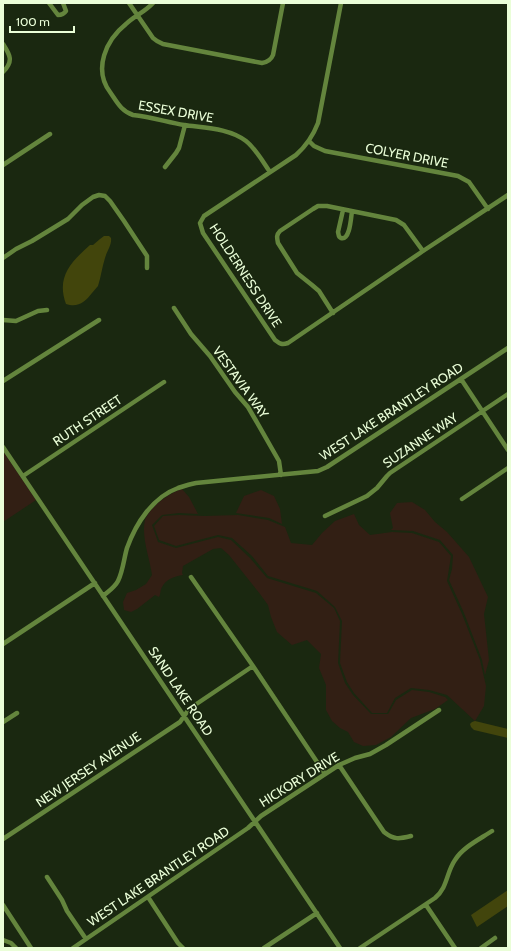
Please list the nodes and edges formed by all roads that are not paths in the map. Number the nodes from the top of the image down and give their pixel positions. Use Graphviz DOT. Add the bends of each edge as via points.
graph roads {
  1 [pos="49,3"];
  2 [pos="63,3"];
  3 [pos="129,3"];
  4 [pos="153,3"];
  5 [pos="283,3"];
  6 [pos="341,3"];
  7 [pos="137,15"];
  8 [pos="3,44"];
  9 [pos="3,72"];
  10 [pos="185,125"];
  11 [pos="50,134"];
  12 [pos="309,141"];
  13 [pos="3,165"];
  14 [pos="165,167"];
  15 [pos="270,172"];
  16 [pos="508,195"];
  17 [pos="488,209"];
  18 [pos="344,210"];
  19 [pos="352,211"];
  20 [pos="423,251"];
  21 [pos="3,258"];
  22 [pos="147,268"];
  23 [pos="174,308"];
  24 [pos="46,310"];
  25 [pos="333,313"];
  26 [pos="3,320"];
  27 [pos="99,320"];
  28 [pos="508,348"];
  29 [pos="461,379"];
  30 [pos="3,381"];
  31 [pos="164,382"];
  32 [pos="508,394"];
  33 [pos="482,412"];
  34 [pos="3,447"];
  35 [pos="508,450"];
  36 [pos="508,468"];
  37 [pos="282,475"];
  38 [pos="23,476"];
  39 [pos="462,499"];
  40 [pos="325,516"];
  41 [pos="191,577"];
  42 [pos="95,583"];
  43 [pos="103,596"];
  44 [pos="3,644"];
  45 [pos="253,666"];
  46 [pos="438,710"];
  47 [pos="17,713"];
  48 [pos="184,716"];
  49 [pos="3,722"];
  50 [pos="339,765"];
  51 [pos="325,774"];
  52 [pos="255,822"];
  53 [pos="492,831"];
  54 [pos="411,836"];
  55 [pos="3,839"];
  56 [pos="47,877"];
  57 [pos="148,897"];
  58 [pos="3,905"];
  59 [pos="426,905"];
  60 [pos="316,913"];
  61 [pos="495,938"];
  62 [pos="86,939"];
  63 [pos="3,940"];
  64 [pos="16,948"];
  65 [pos="31,948"];
  66 [pos="73,948"];
  67 [pos="183,948"];
  68 [pos="264,948"];
  69 [pos="340,948"];
  70 [pos="360,948"];
  71 [pos="455,948"];
  72 [pos="481,948"];
  1 -- 2 [label="street" via="58,15 61,15 66,11"];
  3 -- 7 [label="street"];
  4 -- 7 [label="street, ESSEX DRIVE"];
  5 -- 7 [label="street" via="272,58 262,63 163,44 154,38"];
  6 -- 12 [label="street, HOLDERNESS DRIVE" via="318,123"];
  7 -- 10 [label="street, ESSEX DRIVE" via="113,37 104,54 102,66 107,88 126,113"];
  8 -- 9 [label="street" via="9,53 10,61"];
  10 -- 14 [label="street" via="176,153"];
  10 -- 15 [label="street, ESSEX DRIVE" via="215,129 241,138 250,144"];
  11 -- 13 [label="street"];
  12 -- 15 [label="street, HOLDERNESS DRIVE" via="296,155"];
  12 -- 17 [label="street, COLYER DRIVE" via="325,151 458,176 469,182"];
  15 -- 25 [label="street, HOLDERNESS DRIVE" via="204,216 200,224 203,233 279,343 288,343"];
  16 -- 17 [label="street, HOLDERNESS DRIVE"];
  17 -- 20 [label="street, HOLDERNESS DRIVE"];
  18 -- 19 [label="street"];
  18 -- 19 [label="street" via="338,232 341,238 349,233"];
  18 -- 25 [label="street" via="318,206 280,231 276,237 297,273 318,291"];
  19 -- 20 [label="street" via="396,220 404,225"];
  20 -- 25 [label="street, HOLDERNESS DRIVE"];
  21 -- 22 [label="street" via="68,219 82,205 99,195 110,201 124,221 146,256"];
  23 -- 37 [label="street, VESTAVIA WAY" via="248,407 279,461"];
  24 -- 26 [label="street" via="16,321"];
  27 -- 30 [label="street"];
  28 -- 29 [label="street, WEST LAKE BRANTLEY ROAD"];
  29 -- 33 [label="street"];
  29 -- 37 [label="street, WEST LAKE BRANTLEY ROAD" via="327,467"];
  31 -- 38 [label="street, RUTH STREET"];
  32 -- 33 [label="street, SUZANNE WAY"];
  33 -- 35 [label="street"];
  33 -- 40 [label="street, SUZANNE WAY" via="390,473 374,492"];
  34 -- 38 [label="street, SAND LAKE ROAD"];
  36 -- 39 [label="street"];
  37 -- 43 [label="street, WEST LAKE BRANTLEY ROAD" via="196,483 177,488 162,497 141,520 130,541 118,581"];
  38 -- 42 [label="street, SAND LAKE ROAD"];
  41 -- 45 [label="street"];
  42 -- 43 [label="street, SAND LAKE ROAD"];
  42 -- 44 [label="street"];
  43 -- 48 [label="street, SAND LAKE ROAD"];
  45 -- 48 [label="street, NEW JERSEY AVENUE" via="189,709"];
  45 -- 51 [label="street"];
  46 -- 50 [label="street, HICKORY DRIVE" via="370,754"];
  47 -- 49 [label="street"];
  48 -- 52 [label="street, SAND LAKE ROAD"];
  48 -- 55 [label="street, NEW JERSEY AVENUE" via="178,723"];
  50 -- 51 [label="street, HICKORY DRIVE"];
  50 -- 54 [label="street" via="384,832 394,838"];
  51 -- 52 [label="street, HICKORY DRIVE"];
  52 -- 57 [label="street, WEST LAKE BRANTLEY ROAD"];
  52 -- 60 [label="street, SAND LAKE ROAD"];
  53 -- 59 [label="street" via="459,854 454,860 443,889"];
  56 -- 62 [label="street"];
  57 -- 62 [label="street, WEST LAKE BRANTLEY ROAD"];
  57 -- 67 [label="street"];
  58 -- 65 [label="street"];
  59 -- 70 [label="street"];
  59 -- 71 [label="street"];
  60 -- 68 [label="street"];
  60 -- 69 [label="street, SAND LAKE ROAD"];
  61 -- 72 [label="street"];
  62 -- 66 [label="street, WEST LAKE BRANTLEY ROAD"];
  63 -- 64 [label="street"];
}
